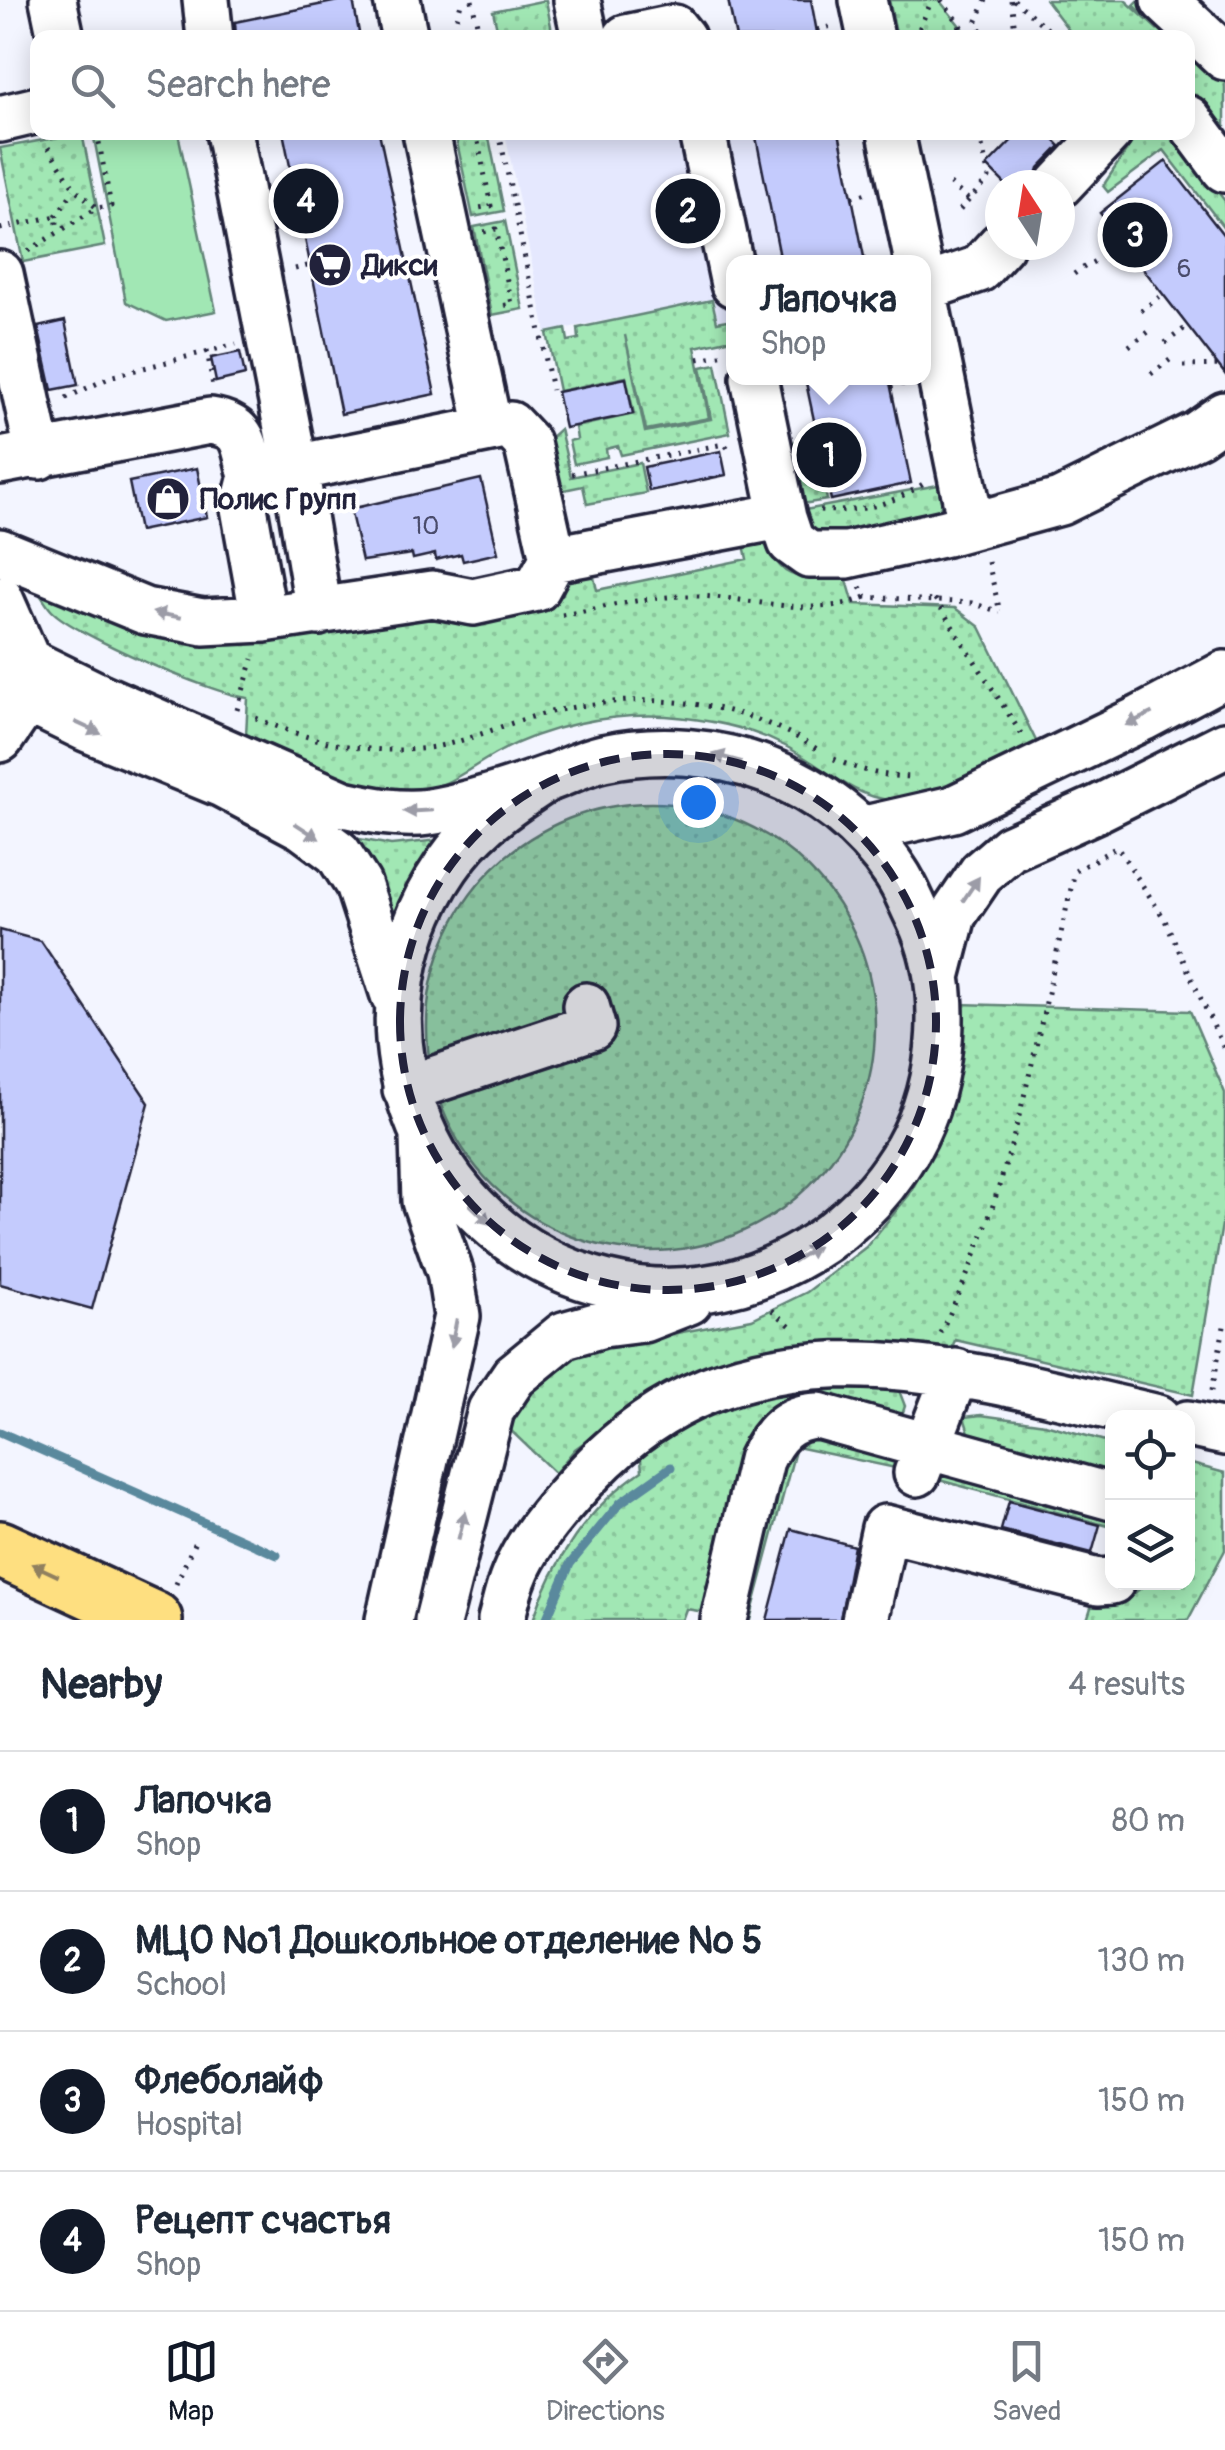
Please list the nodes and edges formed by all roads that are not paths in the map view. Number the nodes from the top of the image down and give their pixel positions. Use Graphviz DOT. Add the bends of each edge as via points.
graph roads {
  1 [pos="53,0"];
  2 [pos="206,0"];
  3 [pos="398,0"];
  4 [pos="577,0"];
  5 [pos="59,30"];
  6 [pos="209,30"];
  7 [pos="404,30"];
  8 [pos="583,30"];
  9 [pos="30,112"];
  10 [pos="0,119"];
  11 [pos="1195,128"];
  12 [pos="230,140"];
  13 [pos="428,140"];
  14 [pos="704,140"];
  15 [pos="892,140"];
  16 [pos="1101,140"];
  17 [pos="1225,168"];
  18 [pos="1072,170"];
  19 [pos="728,255"];
  20 [pos="916,255"];
  21 [pos="987,260"];
  22 [pos="11,265"];
  23 [pos="931,288"];
  24 [pos="931,326"];
  25 [pos="756,385"];
  26 [pos="1225,415"];
  27 [pos="490,428"];
  28 [pos="20,459"];
  29 [pos="273,472"];
  30 [pos="797,514"];
  31 [pos="971,524"];
  32 [pos="0,552"];
  33 [pos="553,559"];
  34 [pos="0,599"];
  35 [pos="287,616"];
  36 [pos="13,672"];
  37 [pos="1225,674"];
  38 [pos="0,739"];
  39 [pos="1225,745"];
  40 [pos="233,772"];
  41 [pos="546,779"];
  42 [pos="861,830"];
  43 [pos="936,979"];
  44 [pos="398,1006"];
  45 [pos="586,1006"];
  46 [pos="406,1089"];
  47 [pos="423,1136"];
  48 [pos="726,1285"];
  49 [pos="936,1369"];
  50 [pos="1124,1410"];
  51 [pos="922,1459"];
  52 [pos="1105,1496"];
  53 [pos="0,1549"];
  54 [pos="1105,1582"];
  55 [pos="164,1604"];
  56 [pos="389,1620"];
  57 [pos="438,1620"];
  58 [pos="501,1620"];
  59 [pos="724,1620"];
  60 [pos="865,1620"];
  1 -- 5 [label="street"];
  2 -- 6 [label="street"];
  3 -- 7 [label="street"];
  4 -- 8 [label="street"];
  9 -- 10 [label="street"];
  11 -- 17 [label="street"];
  12 -- 29 [label="street"];
  13 -- 27 [label="street"];
  14 -- 19 [label="street"];
  15 -- 20 [label="street"];
  16 -- 18 [label="street"];
  21 -- 23 [label="street"];
  22 -- 28 [label="street"];
  24 -- 31 [label="street"];
  25 -- 30 [label="street"];
  26 -- 31 [label="street" via="1060,502"];
  27 -- 29 [label="street"];
  27 -- 33 [label="street" via="510,425 528,443"];
  28 -- 29 [label="street" via="210,421 232,424"];
  29 -- 35 [label="street"];
  30 -- 31 [label="street" via="791,542 809,555 847,555"];
  30 -- 33 [label="street"];
  35 -- 32 [label="street, one-way" via="204,622 145,611"];
  33 -- 35 [label="street" via="537,588 473,602 432,594"];
  34 -- 36 [label="street"];
  36 -- 38 [label="street"];
  36 -- 40 [label="street" via="100,697"];
  37 -- 42 [label="street, one-way" via="952,809"];
  43 -- 39 [label="street, one-way" via="953,916 982,872 1010,848"];
  41 -- 40 [label="street, one-way" via="427,812 383,812"];
  40 -- 44 [label="street, one-way" via="338,852 358,884"];
  42 -- 41 [label="street, one-way" via="817,794 766,768 712,754 655,750 599,759"];
  41 -- 44 [label="street" via="498,810 458,850 427,898 407,950"];
  42 -- 43 [label="street" via="896,874 922,924"];
  48 -- 43 [label="street, one-way" via="792,1262 839,1232 879,1191 910,1144 930,1091 940,1035"];
  44 -- 46 [label="street"];
  45 -- 46 [label="street" via="592,1027"];
  46 -- 47 [label="street"];
  47 -- 48 [label="street, one-way" via="473,1208 543,1261 626,1288 670,1292"];
  47 -- 56 [label="street, one-way" via="425,1201 450,1272 457,1316"];
  57 -- 48 [label="street, one-way" via="491,1410 514,1376 564,1335 643,1319"];
  49 -- 50 [label="street"];
  49 -- 51 [label="street"];
  49 -- 58 [label="street" via="835,1364 772,1372 710,1390 654,1417 557,1507 515,1573"];
  51 -- 52 [label="street"];
  51 -- 59 [label="street" via="818,1416 800,1416 783,1427 762,1460"];
  55 -- 53 [label="highway, one-way"];
  54 -- 60 [label="street" via="886,1528"];
}
